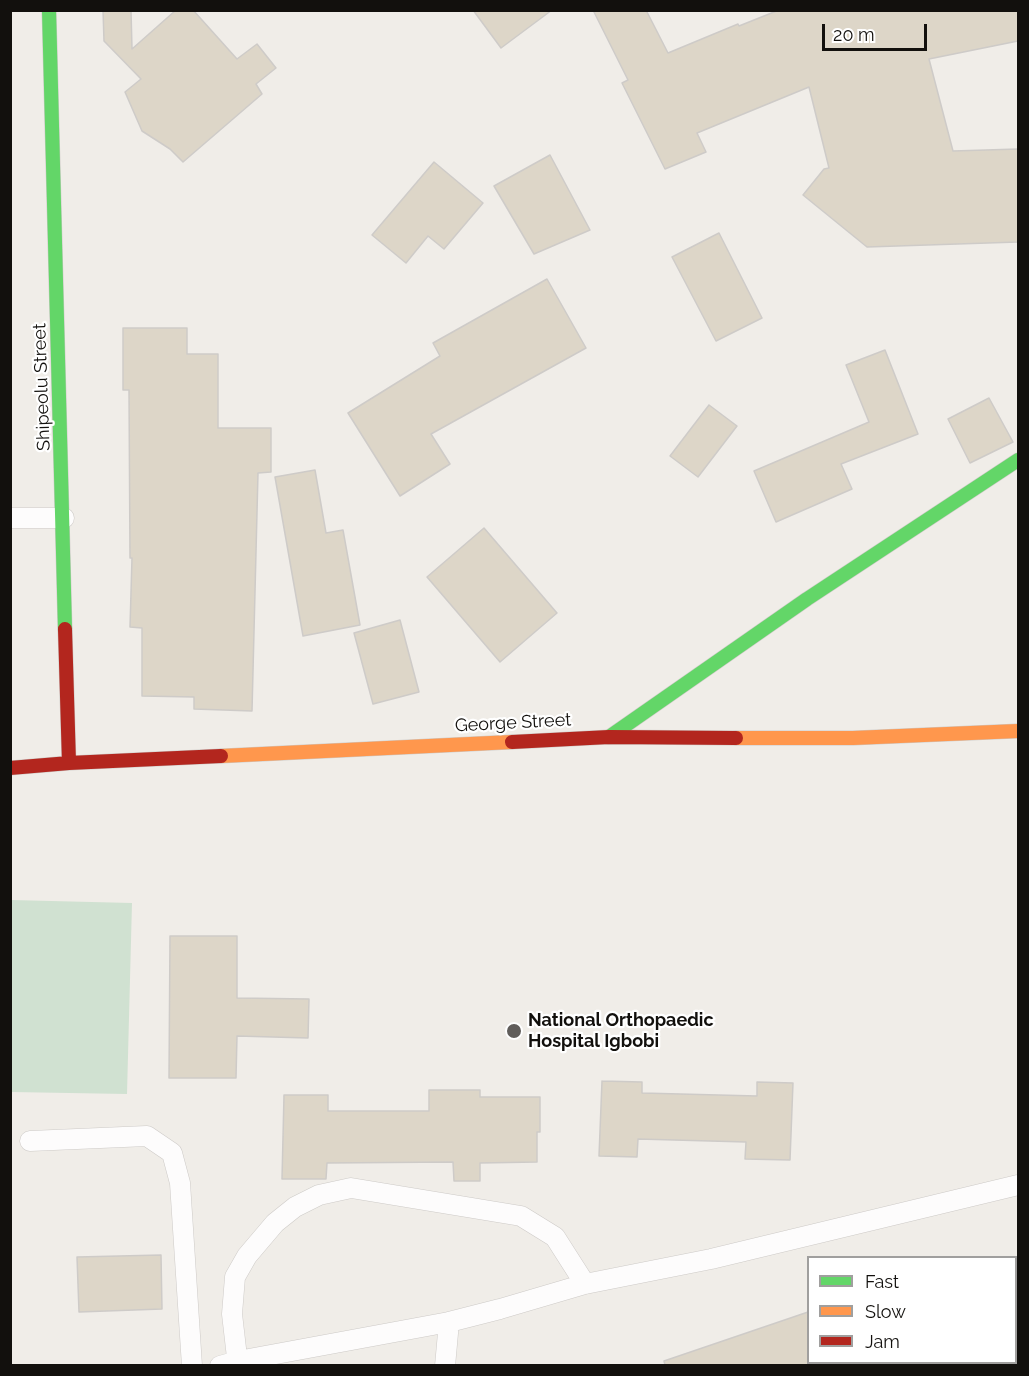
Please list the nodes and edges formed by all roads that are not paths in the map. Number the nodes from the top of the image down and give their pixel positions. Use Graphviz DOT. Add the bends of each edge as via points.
graph roads {
  1 [pos="49,10"];
  2 [pos="1018,460"];
  3 [pos="10,518"];
  4 [pos="64,518"];
  5 [pos="1018,731"];
  6 [pos="609,737"];
  7 [pos="69,764"];
  8 [pos="10,768"];
  9 [pos="30,1141"];
  10 [pos="1018,1185"];
  11 [pos="585,1284"];
  12 [pos="449,1322"];
  13 [pos="232,1364"];
  14 [pos="192,1365"];
  15 [pos="445,1365"];
  1 -- 4 [label="street, Shipeolu Street"];
  2 -- 6 [label="street" via="807,599"];
  3 -- 4 [label="lane"];
  4 -- 7 [label="street, Shipeolu Street"];
  5 -- 6 [label="street, George Street" via="853,738"];
  6 -- 7 [label="street, George Street"];
  7 -- 8 [label="street, George Street"];
  9 -- 14 [label="lane" via="147,1137 172,1153 180,1183"];
  10 -- 11 [label="lane" via="711,1259"];
  11 -- 12 [label="lane"];
  11 -- 13 [label="lane" via="555,1237 521,1216 351,1188 319,1195 275,1223 235,1277"];
  12 -- 13 [label="lane"];
  12 -- 15 [label="lane"];
}
